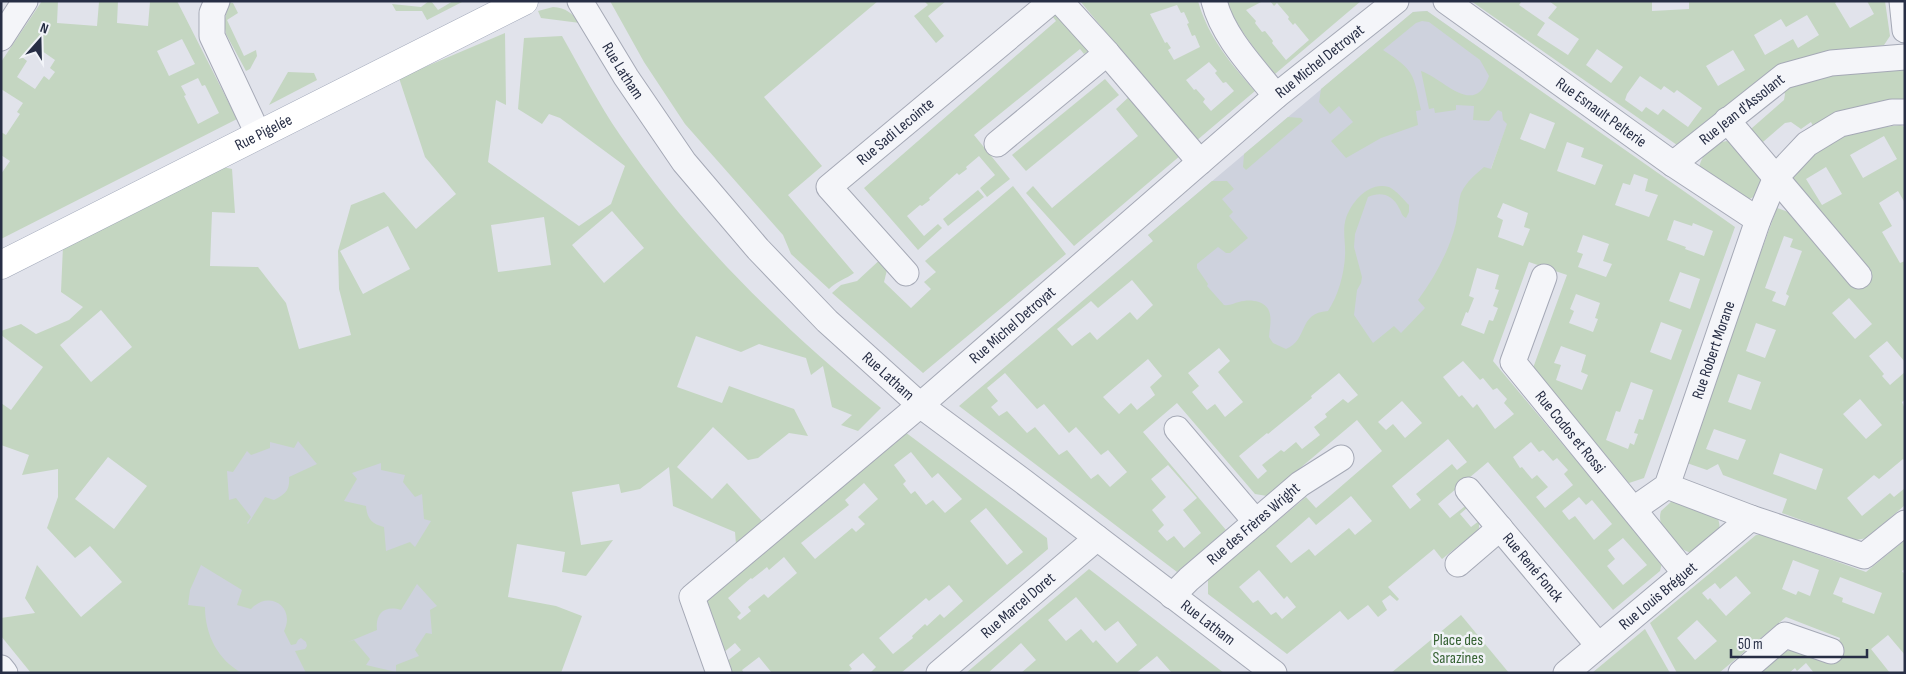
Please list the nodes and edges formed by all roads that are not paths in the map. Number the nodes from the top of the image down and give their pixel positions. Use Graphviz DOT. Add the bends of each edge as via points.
graph roads {
  1 [pos="25,1"];
  2 [pos="217,1"];
  3 [pos="524,1"];
  4 [pos="561,1"];
  5 [pos="1052,1"];
  6 [pos="1060,1"];
  7 [pos="1214,1"];
  8 [pos="1396,1"];
  9 [pos="1446,1"];
  10 [pos="1902,1"];
  11 [pos="582,5"];
  12 [pos="1905,30"];
  13 [pos="1,38"];
  14 [pos="1107,53"];
  15 [pos="1905,56"];
  16 [pos="1276,96"];
  17 [pos="1905,112"];
  18 [pos="1727,120"];
  19 [pos="258,134"];
  20 [pos="997,144"];
  21 [pos="1200,162"];
  22 [pos="1674,164"];
  23 [pos="1776,177"];
  24 [pos="1758,220"];
  25 [pos="1,264"];
  26 [pos="906,273"];
  27 [pos="1859,276"];
  28 [pos="1544,277"];
  29 [pos="920,405"];
  30 [pos="1177,429"];
  31 [pos="1341,458"];
  32 [pos="1668,486"];
  33 [pos="1468,490"];
  34 [pos="1634,508"];
  35 [pos="1751,518"];
  36 [pos="1256,522"];
  37 [pos="1905,523"];
  38 [pos="1500,528"];
  39 [pos="1096,538"];
  40 [pos="1458,564"];
  41 [pos="1685,573"];
  42 [pos="1172,596"];
  43 [pos="1598,645"];
  44 [pos="1831,651"];
  45 [pos="1,668"];
  46 [pos="5,673"];
  47 [pos="720,673"];
  48 [pos="939,673"];
  49 [pos="1274,673"];
  50 [pos="1566,673"];
  51 [pos="1741,673"];
  1 -- 13 [label="street"];
  2 -- 19 [label="street" via="212,13 212,36"];
  3 -- 19 [label="main road, Rue Pigelée"];
  4 -- 11 [label="street"];
  5 -- 26 [label="street, Rue Sadi Lecointe" via="829,186"];
  6 -- 14 [label="street"];
  7 -- 16 [label="street" via="1232,39"];
  8 -- 16 [label="street, Rue Michel Detroyat"];
  9 -- 22 [label="street, Rue Esnault Pelterie"];
  10 -- 12 [label="street"];
  11 -- 29 [label="street, Rue Latham" via="626,77 690,169 758,249 827,322"];
  14 -- 20 [label="street"];
  14 -- 21 [label="street"];
  15 -- 18 [label="street, Rue Jean d'Assolant" via="1831,63 1784,76"];
  16 -- 21 [label="street, Rue Michel Detroyat"];
  17 -- 23 [label="street, Rue Robert Morane" via="1840,124 1807,144"];
  18 -- 22 [label="street, Rue Jean d'Assolant"];
  18 -- 23 [label="street"];
  19 -- 25 [label="main road, Rue Pigelée"];
  21 -- 29 [label="street, Rue Michel Detroyat"];
  22 -- 24 [label="street, Rue Esnault Pelterie"];
  23 -- 24 [label="street, Rue Robert Morane"];
  23 -- 27 [label="street"];
  24 -- 32 [label="street, Rue Robert Morane"];
  28 -- 34 [label="street, Rue Codos et Rossi" via="1513,362"];
  29 -- 39 [label="street, Rue Latham"];
  29 -- 47 [label="street, Rue Michel Detroyat" via="692,597"];
  30 -- 36 [label="street"];
  31 -- 36 [label="street, Rue des Frères Wright" via="1300,484"];
  32 -- 34 [label="street"];
  32 -- 35 [label="street"];
  33 -- 38 [label="street, Rue René Fonck"];
  34 -- 41 [label="street, Rue Codos et Rossi"];
  35 -- 37 [label="street" via="1864,556"];
  35 -- 41 [label="street, Rue Louis Bréguet"];
  36 -- 42 [label="street, Rue des Frères Wright"];
  38 -- 40 [label="street"];
  38 -- 43 [label="street, Rue René Fonck"];
  39 -- 42 [label="street, Rue Latham"];
  39 -- 48 [label="street, Rue Marcel Doret"];
  41 -- 43 [label="street, Rue Louis Bréguet"];
  42 -- 49 [label="street, Rue Latham"];
  43 -- 50 [label="street, Rue Louis Bréguet"];
  44 -- 51 [label="street" via="1786,635"];
  45 -- 46 [label="street"];
}
